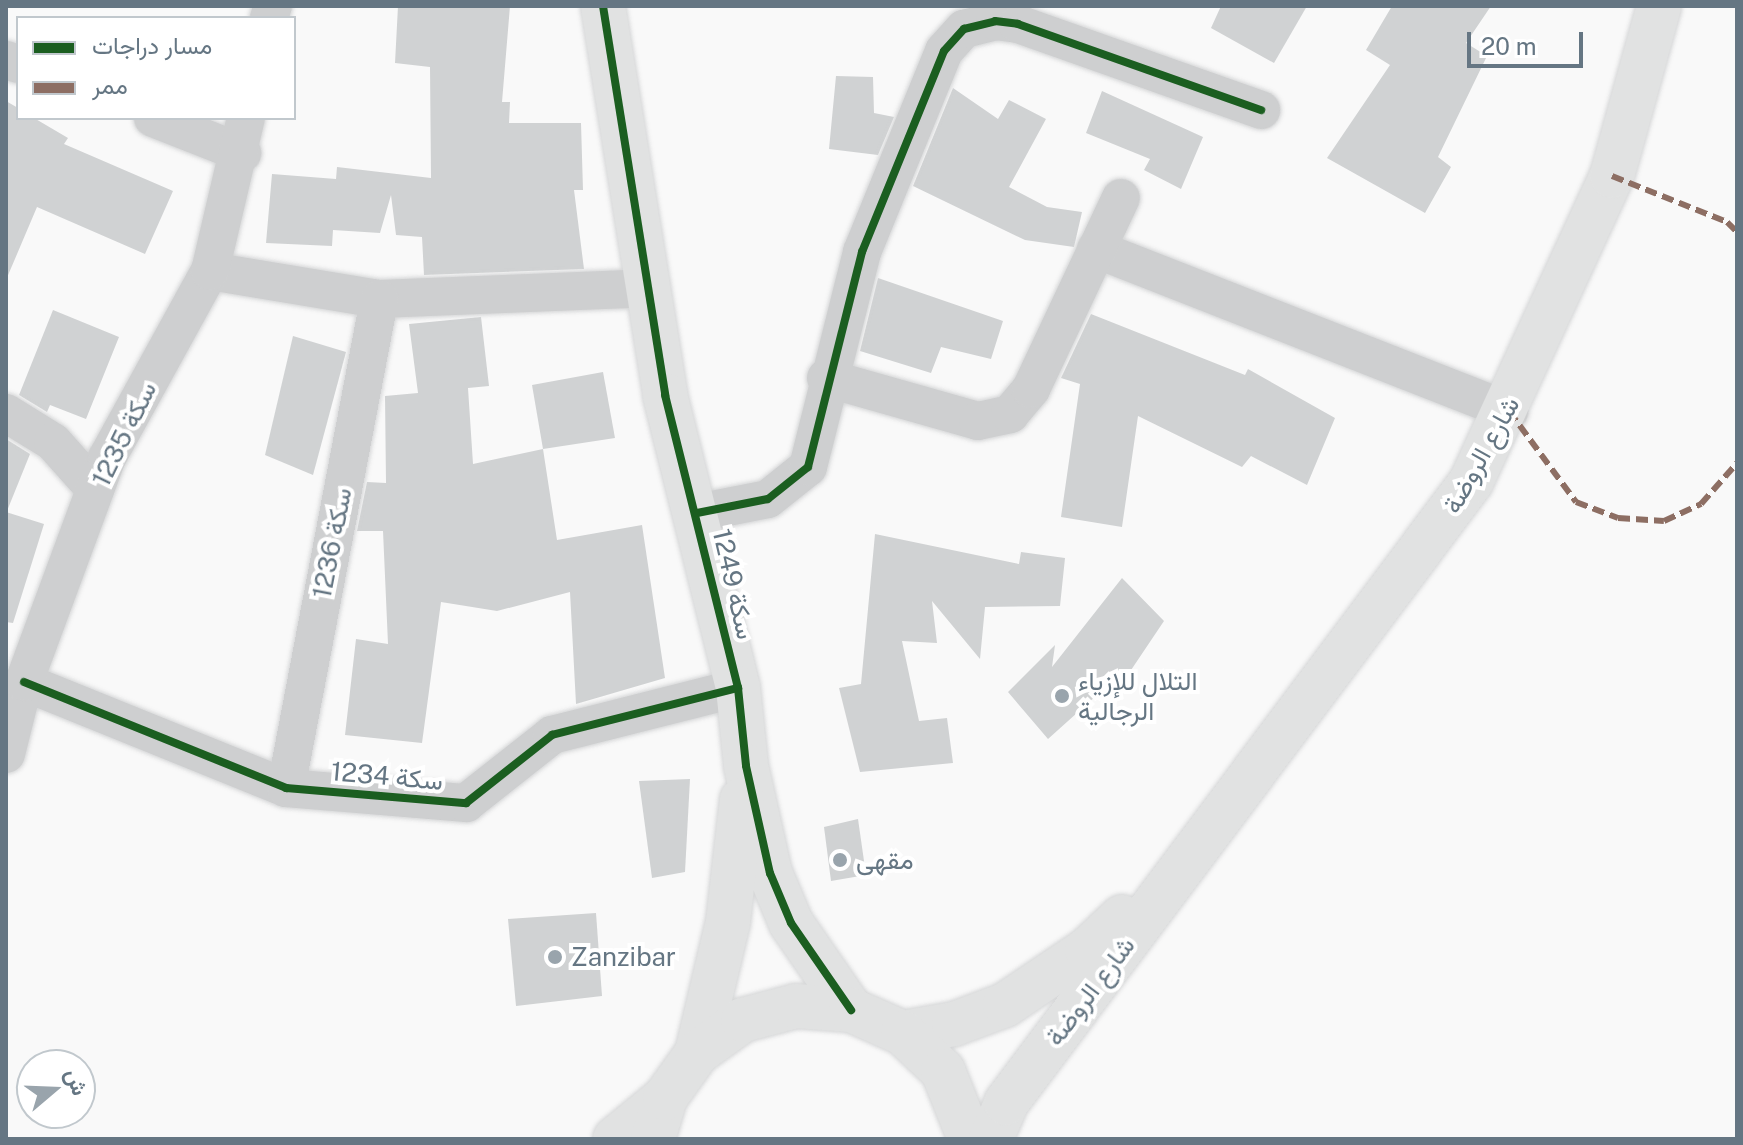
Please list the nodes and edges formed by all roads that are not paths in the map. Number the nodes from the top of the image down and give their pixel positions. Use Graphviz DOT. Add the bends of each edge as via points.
graph roads {
  1 [pos="603,6"];
  2 [pos="1659,6"];
  3 [pos="1261,110"];
  4 [pos="163,120"];
  5 [pos="244,136"];
  6 [pos="1121,198"];
  7 [pos="1096,249"];
  8 [pos="210,271"];
  9 [pos="648,288"];
  10 [pos="379,299"];
  11 [pos="826,378"];
  12 [pos="1509,411"];
  13 [pos="6,413"];
  14 [pos="95,489"];
  15 [pos="697,513"];
  16 [pos="24,682"];
  17 [pos="738,688"];
  18 [pos="6,754"];
  19 [pos="746,766"];
  20 [pos="286,788"];
  21 [pos="1197,847"];
  22 [pos="851,1010"];
  23 [pos="903,1033"];
  24 [pos="697,1053"];
  25 [pos="665,1098"];
  26 [pos="615,1139"];
  27 [pos="653,1139"];
  28 [pos="970,1139"];
  29 [pos="991,1139"];
  1 -- 9 [label="main road, سكة 1249"];
  2 -- 12 [label="main road, شارع الروضة" via="1612,176"];
  3 -- 11 [label="street" via="1018,24 995,21 964,29 944,51 862,252"];
  4 -- 5 [label="street"];
  5 -- 8 [label="street, سكة 1235"];
  6 -- 7 [label="street"];
  7 -- 11 [label="street" via="1031,389 1010,414 978,421"];
  7 -- 12 [label="street"];
  8 -- 10 [label="street"];
  8 -- 14 [label="street, سكة 1235"];
  9 -- 10 [label="street"];
  9 -- 15 [label="main road, سكة 1249" via="665,395"];
  10 -- 20 [label="street, سكة 1236"];
  11 -- 15 [label="street" via="814,451 797,481 768,499"];
  12 -- 21 [label="main road, شارع الروضة" via="1453,507"];
  13 -- 14 [label="street" via="53,442"];
  14 -- 16 [label="street, سكة 1235"];
  15 -- 17 [label="main road, سكة 1249"];
  16 -- 18 [label="street, سكة 1235"];
  16 -- 20 [label="street, سكة 1234"];
  17 -- 19 [label="main road, سكة 1249"];
  17 -- 20 [label="street, سكة 1234" via="552,735 466,803"];
  19 -- 22 [label="main road, سكة 1249" via="781,898"];
  19 -- 24 [label="main road, سكة 1249" via="728,922"];
  21 -- 23 [label="main road, شارع الروضة" via="1087,950 1005,1005 954,1024"];
  21 -- 29 [label="main road, شارع الروضة" via="1006,1103"];
  22 -- 23 [label="main road"];
  22 -- 24 [label="main road" via="796,1006 743,1020"];
  23 -- 28 [label="main road" via="943,1071"];
  24 -- 25 [label="main road"];
  25 -- 26 [label="main road"];
  25 -- 27 [label="main road"];
}
